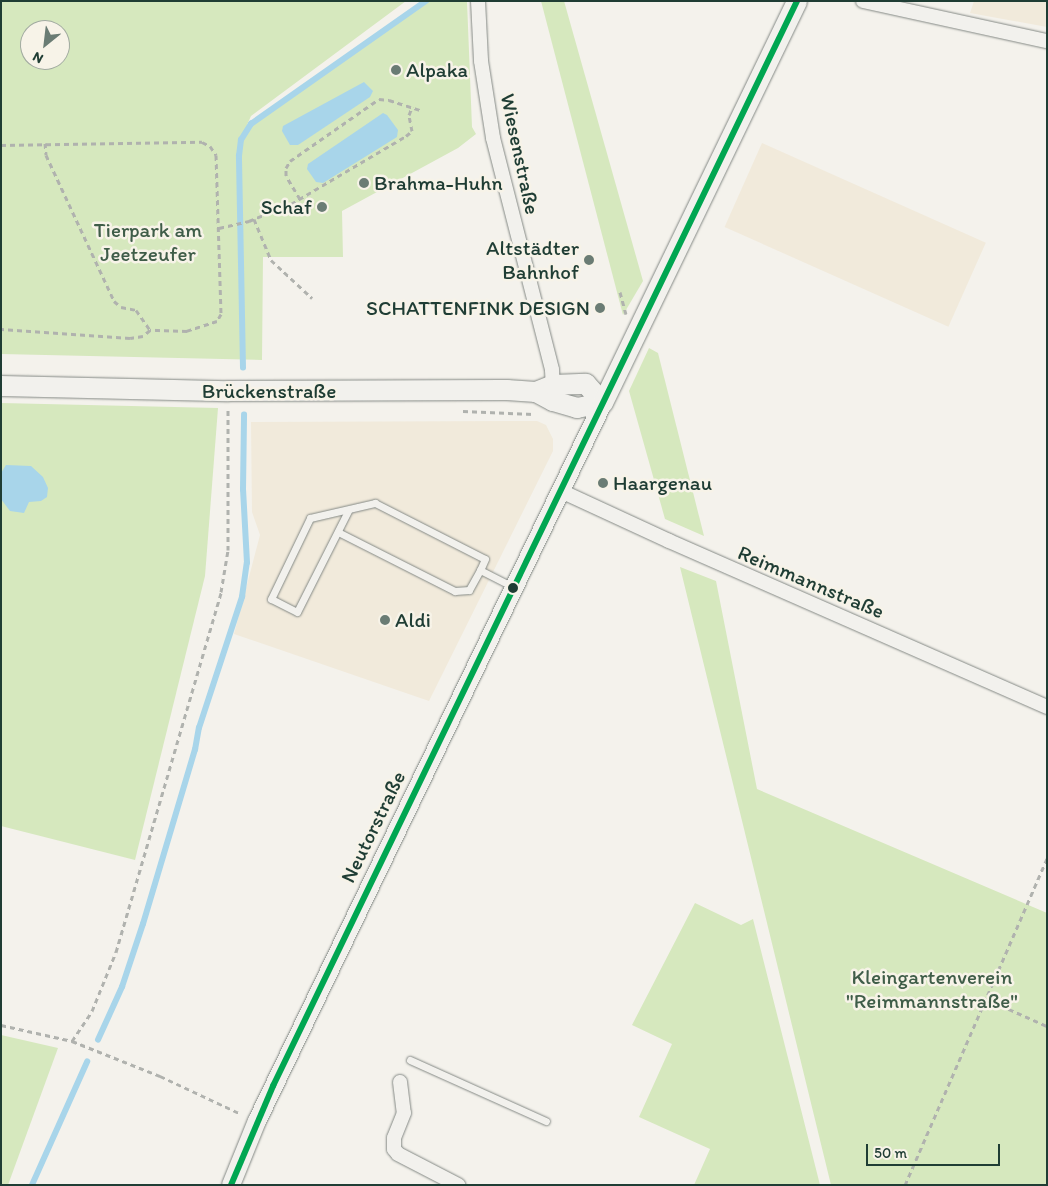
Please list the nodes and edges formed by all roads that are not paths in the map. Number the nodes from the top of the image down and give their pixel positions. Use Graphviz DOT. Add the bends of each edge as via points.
graph roads {
  1 [pos="478,1"];
  2 [pos="797,1"];
  3 [pos="863,1"];
  4 [pos="1047,40"];
  5 [pos="1,386"];
  6 [pos="547,393"];
  7 [pos="603,403"];
  8 [pos="561,491"];
  9 [pos="348,511"];
  10 [pos="338,532"];
  11 [pos="480,570"];
  12 [pos="514,587"];
  13 [pos="1047,707"];
  14 [pos="410,1060"];
  15 [pos="400,1082"];
  16 [pos="546,1121"];
  17 [pos="232,1184"];
  18 [pos="458,1185"];
  1 -- 6 [label="street, Wiesenstraße" via="481,61 493,138 551,367"];
  2 -- 7 [label="main road"];
  3 -- 4 [label="street"];
  5 -- 6 [label="main road, Brückenstraße"];
  6 -- 7 [label="main road, Brückenstraße" via="586,384"];
  7 -- 8 [label="street, Neutorstraße"];
  8 -- 12 [label="street, Neutorstraße"];
  8 -- 13 [label="street, Reimmannstraße" via="668,542"];
  9 -- 10 [label="lane"];
  9 -- 10 [label="lane" via="310,518 271,599 297,612"];
  9 -- 11 [label="lane" via="376,503 484,559"];
  10 -- 11 [label="lane" via="455,591 470,590"];
  11 -- 12 [label="lane"];
  12 -- 17 [label="street, Neutorstraße" via="256,1121"];
  14 -- 16 [label="lane"];
  15 -- 18 [label="street" via="404,1113 394,1138 394,1149"];
}
